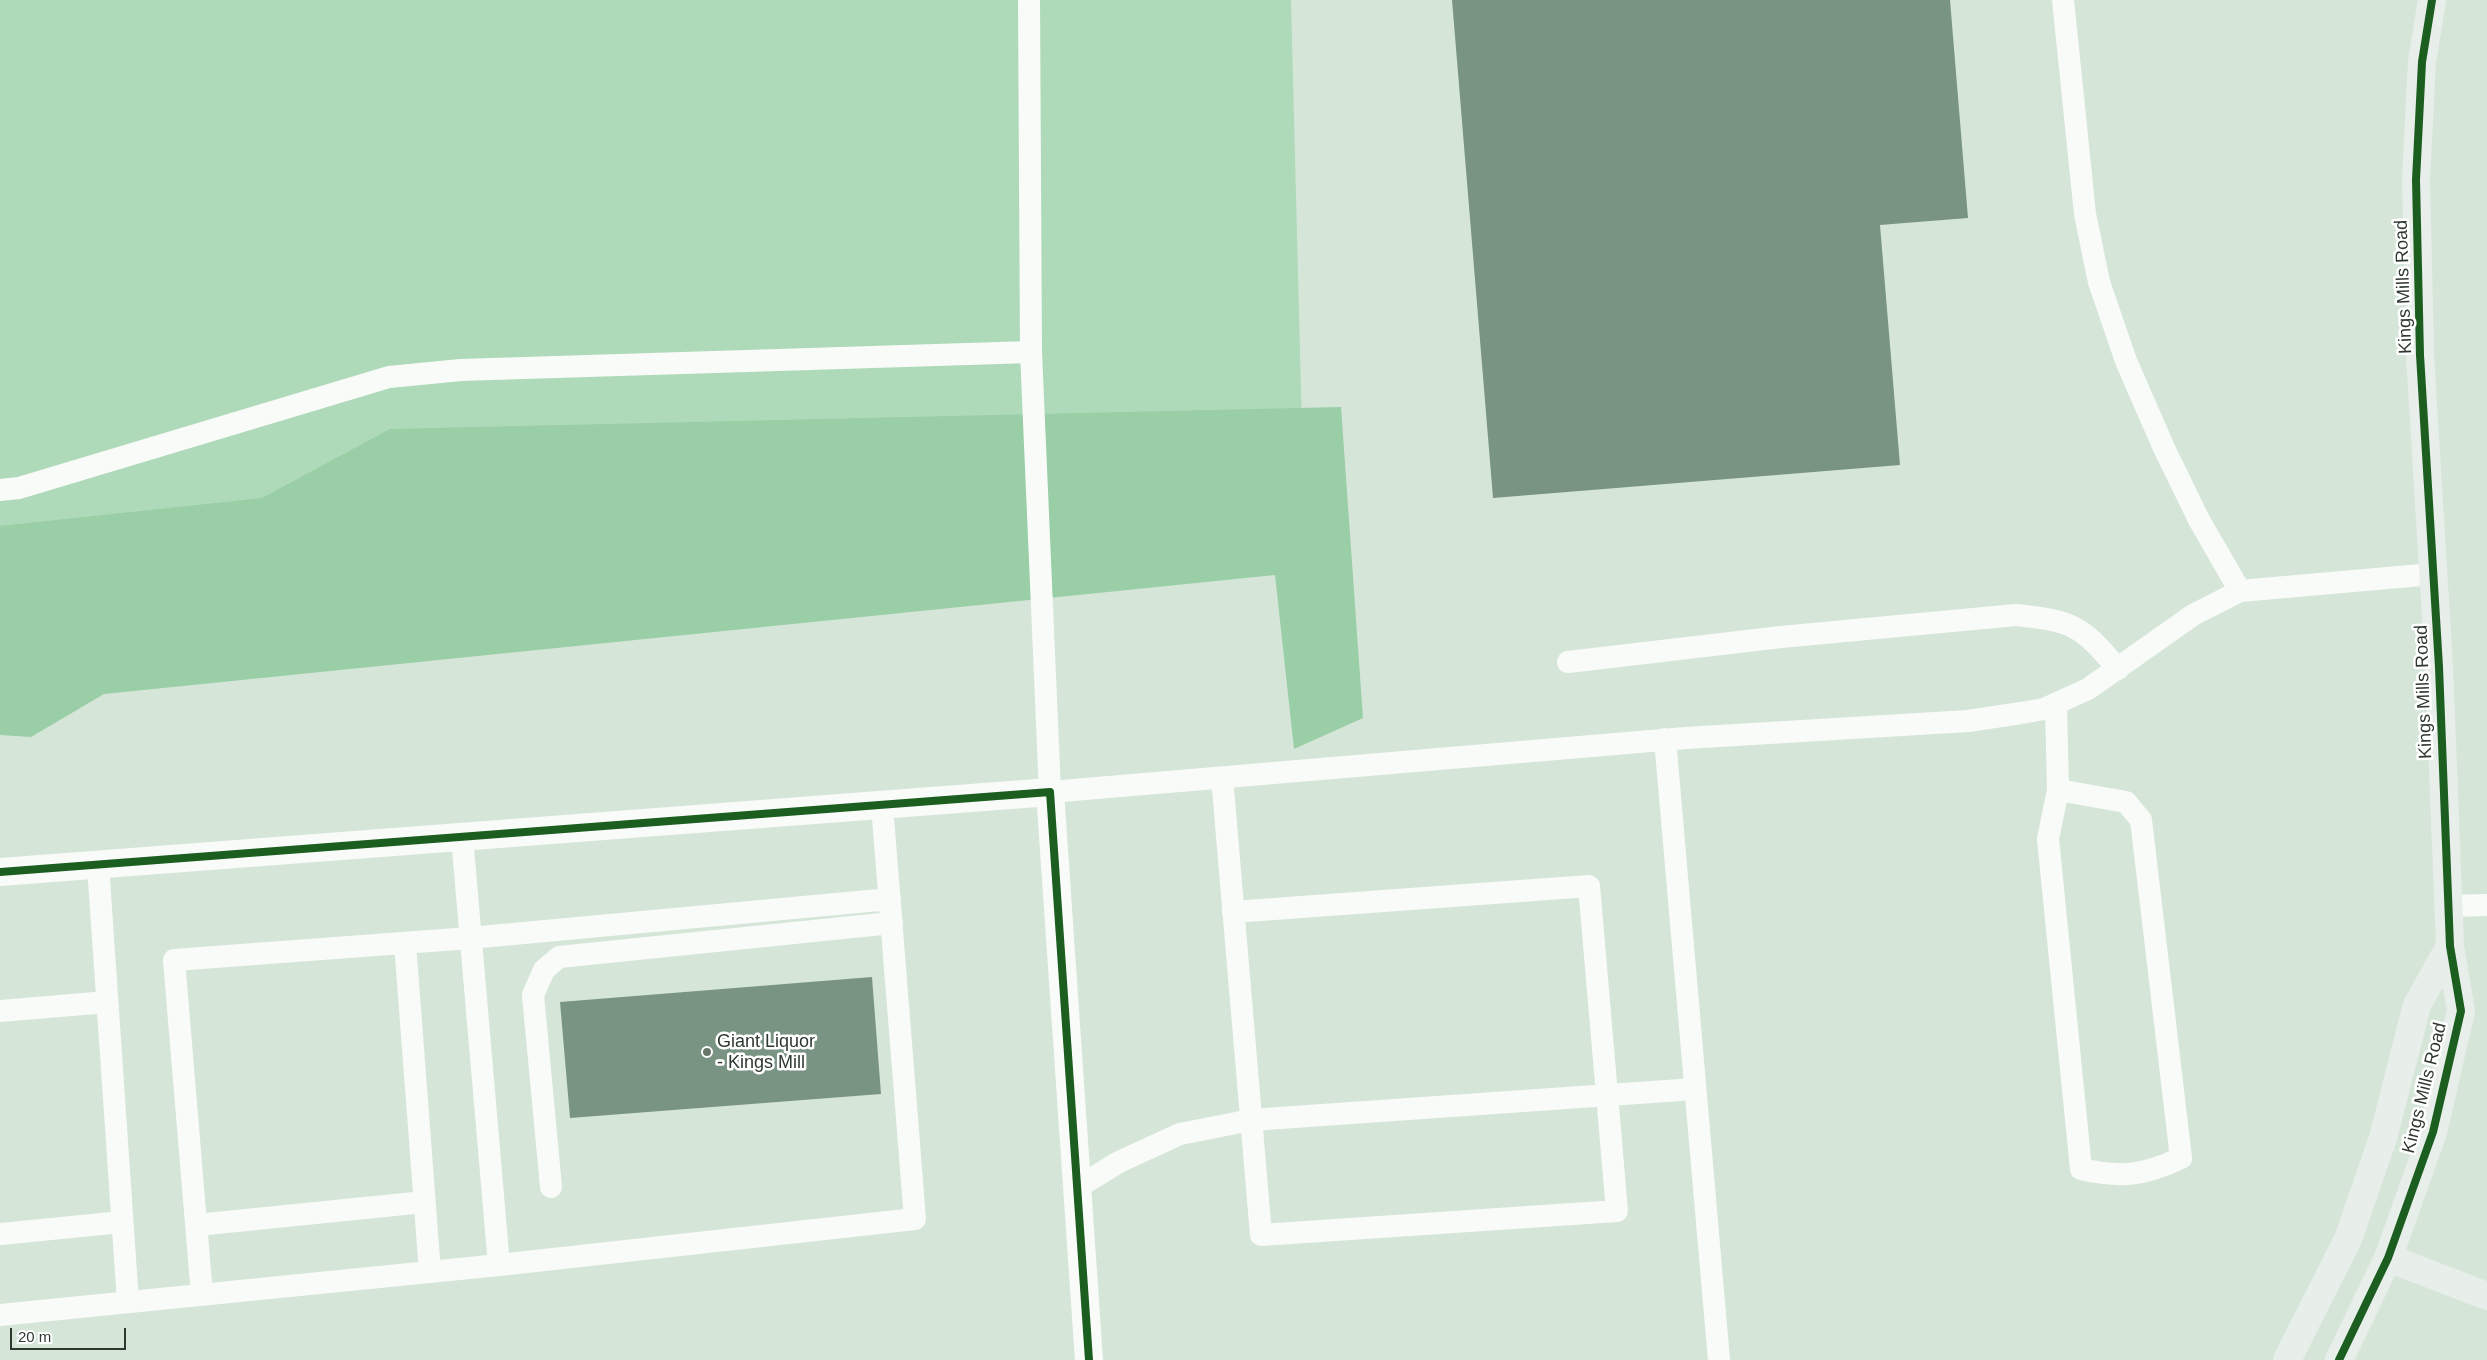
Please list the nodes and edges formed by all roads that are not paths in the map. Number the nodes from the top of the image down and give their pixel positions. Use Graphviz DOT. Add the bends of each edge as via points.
graph roads {
  1 [pos="1029,0"];
  2 [pos="2063,0"];
  3 [pos="2432,0"];
  4 [pos="1030,352"];
  5 [pos="0,490"];
  6 [pos="2434,574"];
  7 [pos="2240,591"];
  8 [pos="1568,662"];
  9 [pos="2118,669"];
  10 [pos="2056,704"];
  11 [pos="1665,739"];
  12 [pos="1222,777"];
  13 [pos="2058,790"];
  14 [pos="1050,792"];
  15 [pos="882,805"];
  16 [pos="462,836"];
  17 [pos="98,865"];
  18 [pos="0,872"];
  19 [pos="890,899"];
  20 [pos="2487,905"];
  21 [pos="2449,906"];
  22 [pos="1233,912"];
  23 [pos="892,923"];
  24 [pos="470,938"];
  25 [pos="405,943"];
  26 [pos="2450,946"];
  27 [pos="107,1002"];
  28 [pos="0,1011"];
  29 [pos="1695,1089"];
  30 [pos="1607,1095"];
  31 [pos="1251,1120"];
  32 [pos="552,1187"];
  33 [pos="1078,1187"];
  34 [pos="424,1202"];
  35 [pos="122,1222"];
  36 [pos="196,1225"];
  37 [pos="0,1234"];
  38 [pos="2388,1258"];
  39 [pos="498,1265"];
  40 [pos="430,1272"];
  41 [pos="202,1295"];
  42 [pos="2487,1296"];
  43 [pos="128,1302"];
  44 [pos="0,1315"];
  45 [pos="1089,1360"];
  46 [pos="1718,1360"];
  47 [pos="2287,1360"];
  48 [pos="2339,1360"];
  1 -- 4 [label="lane"];
  2 -- 7 [label="lane" via="2085,214 2099,282 2126,361 2164,448 2199,520"];
  3 -- 6 [label="street, Kings Mills Road" via="2422,62 2416,180 2420,355"];
  4 -- 5 [label="lane" via="461,370 388,378 19,488"];
  4 -- 14 [label="lane"];
  6 -- 7 [label="lane"];
  6 -- 21 [label="street, Kings Mills Road"];
  7 -- 9 [label="lane" via="2193,615"];
  8 -- 9 [label="lane" via="1781,637 2016,615 2052,619 2077,627 2095,641"];
  9 -- 10 [label="lane" via="2088,689"];
  10 -- 11 [label="lane" via="1968,721"];
  10 -- 13 [label="lane"];
  11 -- 12 [label="lane"];
  11 -- 29 [label="lane"];
  12 -- 14 [label="lane"];
  12 -- 22 [label="lane"];
  13 -- 13 [label="lane" via="2048,839 2081,1169 2111,1176 2156,1170 2181,1158 2141,820 2126,802"];
  14 -- 15 [label="street"];
  14 -- 33 [label="street"];
  15 -- 16 [label="street"];
  15 -- 19 [label="lane"];
  16 -- 17 [label="street"];
  16 -- 24 [label="lane"];
  17 -- 18 [label="street"];
  17 -- 27 [label="lane"];
  19 -- 23 [label="lane"];
  19 -- 24 [label="lane"];
  20 -- 21 [label="lane"];
  21 -- 26 [label="street, Kings Mills Road"];
  22 -- 30 [label="lane" via="1589,886"];
  22 -- 31 [label="lane"];
  23 -- 32 [label="lane" via="559,957 544,970 533,995"];
  23 -- 39 [label="lane" via="915,1219"];
  24 -- 25 [label="lane"];
  24 -- 39 [label="lane"];
  25 -- 34 [label="lane"];
  25 -- 36 [label="lane" via="174,960"];
  26 -- 38 [label="street, Kings Mills Road" via="2460,1011 2433,1132"];
  26 -- 47 [label="street, Kings Mills Road" via="2417,1005 2383,1138 2348,1239"];
  27 -- 28 [label="lane"];
  27 -- 35 [label="lane"];
  29 -- 30 [label="lane"];
  29 -- 46 [label="lane"];
  30 -- 31 [label="lane"];
  30 -- 31 [label="lane" via="1617,1211 1261,1235"];
  31 -- 33 [label="lane" via="1180,1134 1119,1162"];
  33 -- 45 [label="street"];
  34 -- 36 [label="lane"];
  34 -- 40 [label="lane"];
  35 -- 37 [label="lane"];
  35 -- 43 [label="lane"];
  36 -- 41 [label="lane"];
  38 -- 42 [label="street"];
  38 -- 48 [label="street, Kings Mills Road"];
  39 -- 40 [label="lane"];
  40 -- 41 [label="lane"];
  41 -- 43 [label="lane"];
  43 -- 44 [label="lane"];
}
